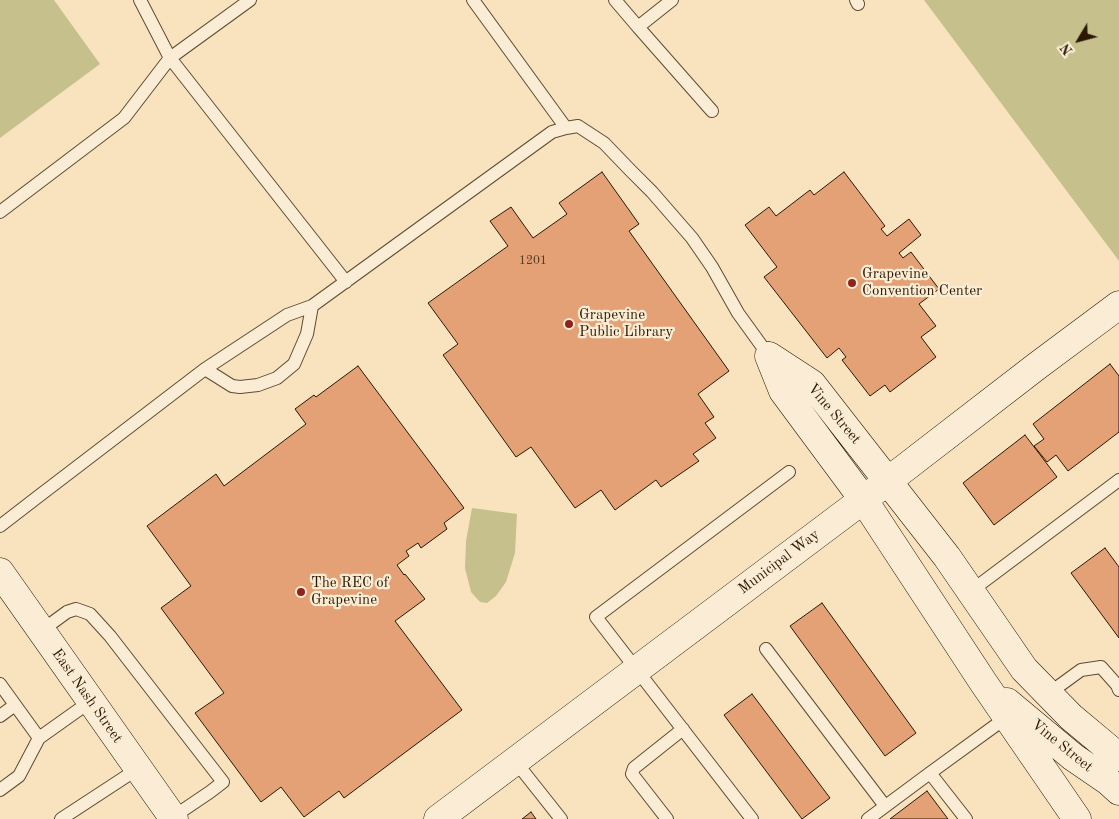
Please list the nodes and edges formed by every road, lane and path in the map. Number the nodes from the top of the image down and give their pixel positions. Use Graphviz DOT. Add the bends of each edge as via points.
graph roads {
  1 [pos="140,0"];
  2 [pos="250,0"];
  3 [pos="473,0"];
  4 [pos="615,0"];
  5 [pos="672,0"];
  6 [pos="638,27"];
  7 [pos="170,58"];
  8 [pos="712,111"];
  9 [pos="566,128"];
  10 [pos="0,212"];
  11 [pos="346,282"];
  12 [pos="1119,305"];
  13 [pos="312,306"];
  14 [pos="769,356"];
  15 [pos="205,370"];
  16 [pos="789,472"];
  17 [pos="1119,480"];
  18 [pos="888,481"];
  19 [pos="863,500"];
  20 [pos="0,526"];
  21 [pos="0,572"];
  22 [pos="970,591"];
  23 [pos="41,630"];
  24 [pos="766,649"];
  25 [pos="637,669"];
  26 [pos="983,682"];
  27 [pos="0,684"];
  28 [pos="1119,690"];
  29 [pos="1048,694"];
  30 [pos="91,700"];
  31 [pos="15,705"];
  32 [pos="0,716"];
  33 [pos="1008,717"];
  34 [pos="683,729"];
  35 [pos="39,738"];
  36 [pos="1119,757"];
  37 [pos="515,761"];
  38 [pos="138,768"];
  39 [pos="930,773"];
  40 [pos="0,790"];
  41 [pos="1119,791"];
  42 [pos="885,806"];
  43 [pos="174,818"];
  44 [pos="61,819"];
  45 [pos="438,819"];
  46 [pos="560,819"];
  47 [pos="667,819"];
  48 [pos="752,819"];
  49 [pos="868,819"];
  50 [pos="966,819"];
  51 [pos="1077,819"];
  1 -- 7 [label="lane"];
  2 -- 7 [label="lane"];
  3 -- 9 [label="lane"];
  4 -- 6 [label="lane"];
  5 -- 6 [label="lane"];
  6 -- 8 [label="lane"];
  7 -- 10 [label="lane" via="124,118"];
  7 -- 11 [label="lane"];
  9 -- 11 [label="lane" via="552,132"];
  9 -- 14 [label="lane" via="578,126 604,143 657,197 712,266 738,313"];
  11 -- 13 [label="lane"];
  12 -- 18 [label="street, Municipal Way"];
  13 -- 15 [label="lane" via="287,315"];
  13 -- 15 [label="lane" via="307,334 294,364 278,378 240,387 232,386"];
  14 -- 18 [label="street, Vine Street" via="812,384"];
  14 -- 19 [label="street, Vine Street" via="783,391"];
  15 -- 20 [label="lane"];
  16 -- 25 [label="lane" via="596,616"];
  17 -- 22 [label="lane"];
  18 -- 19 [label="street, Municipal Way"];
  18 -- 22 [label="street, Vine Street"];
  19 -- 25 [label="street, Municipal Way"];
  19 -- 26 [label="street, Vine Street"];
  21 -- 23 [label="street, East Nash Street"];
  22 -- 29 [label="street, Vine Street" via="1024,668"];
  23 -- 30 [label="street, East Nash Street"];
  23 -- 43 [label="lane" via="76,609 90,614 223,782"];
  24 -- 42 [label="lane"];
  25 -- 34 [label="lane"];
  25 -- 37 [label="street, Municipal Way"];
  26 -- 33 [label="street, Vine Street"];
  26 -- 41 [label="street, Vine Street"];
  27 -- 31 [label="lane"];
  28 -- 29 [label="lane" via="1101,667 1081,670"];
  29 -- 36 [label="street, Vine Street"];
  30 -- 35 [label="lane"];
  30 -- 38 [label="street, East Nash Street"];
  31 -- 32 [label="lane"];
  31 -- 35 [label="lane"];
  33 -- 39 [label="lane"];
  33 -- 51 [label="street, Vine Street"];
  34 -- 47 [label="lane" via="634,768 632,774"];
  34 -- 48 [label="lane"];
  35 -- 40 [label="lane" via="19,776"];
  37 -- 45 [label="street, Municipal Way"];
  37 -- 46 [label="lane"];
  38 -- 43 [label="street, East Nash Street"];
  38 -- 44 [label="lane"];
  39 -- 42 [label="lane"];
  39 -- 50 [label="lane"];
  42 -- 49 [label="lane"];
}
